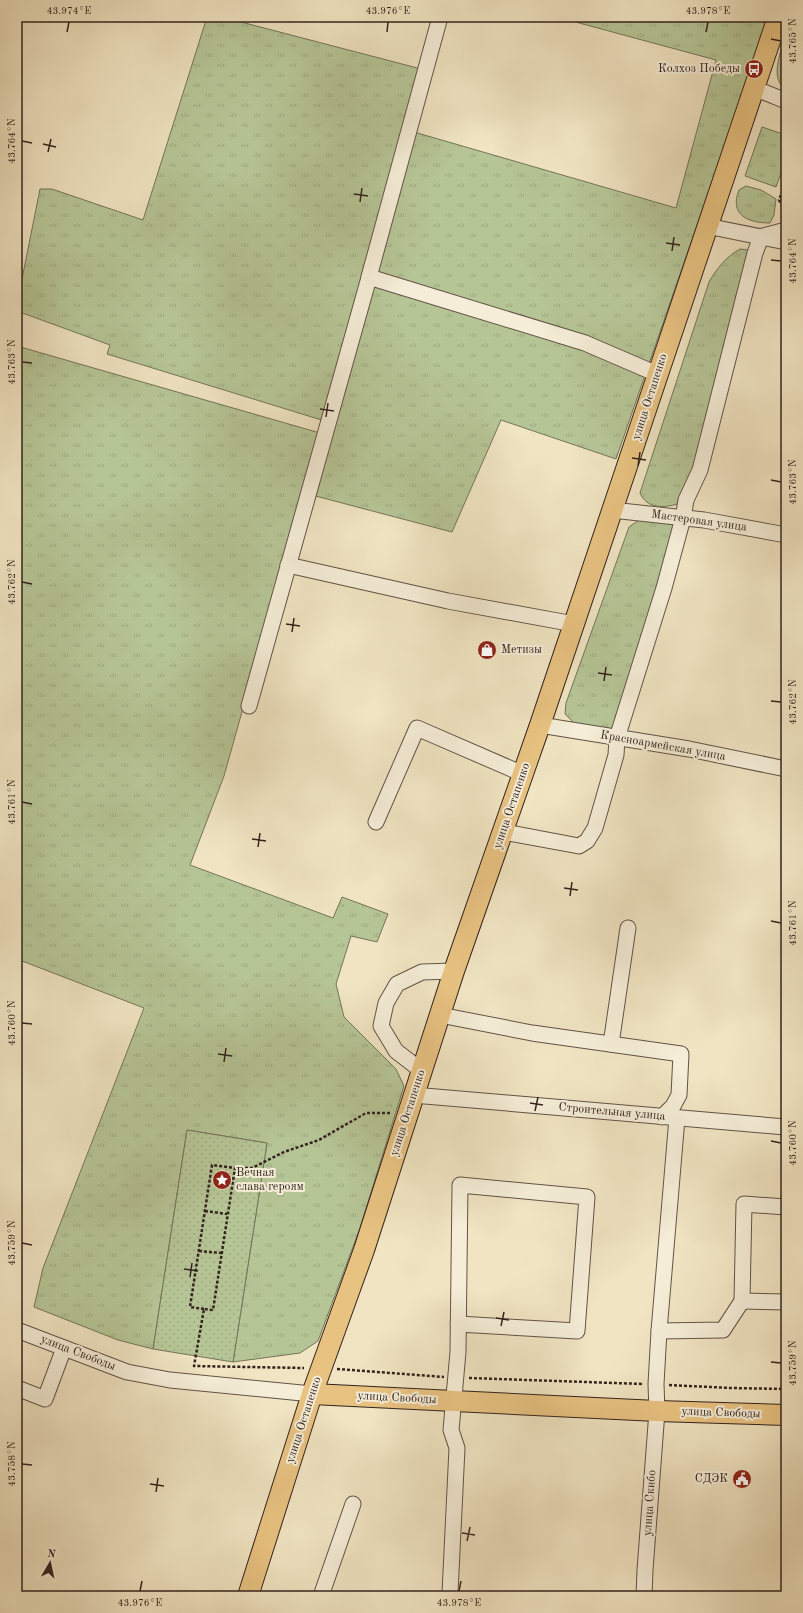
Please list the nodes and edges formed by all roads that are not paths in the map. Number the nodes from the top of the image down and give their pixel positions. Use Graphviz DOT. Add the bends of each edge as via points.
graph roads {
  1 [pos="440,17"];
  2 [pos="778,17"];
  3 [pos="754,88"];
  4 [pos="786,101"];
  5 [pos="707,226"];
  6 [pos="786,230"];
  7 [pos="760,237"];
  8 [pos="786,242"];
  9 [pos="370,274"];
  10 [pos="657,374"];
  11 [pos="612,510"];
  12 [pos="683,518"];
  13 [pos="786,535"];
  14 [pos="288,565"];
  15 [pos="574,624"];
  16 [pos="249,706"];
  17 [pos="540,725"];
  18 [pos="617,738"];
  19 [pos="786,769"];
  20 [pos="524,774"];
  21 [pos="376,822"];
  22 [pos="504,832"];
  23 [pos="628,928"];
  24 [pos="454,971"];
  25 [pos="440,1015"];
  26 [pos="611,1044"];
  27 [pos="422,1071"];
  28 [pos="411,1104"];
  29 [pos="669,1117"];
  30 [pos="786,1127"];
  31 [pos="786,1207"];
  32 [pos="742,1302"];
  33 [pos="786,1302"];
  34 [pos="458,1324"];
  35 [pos="17,1330"];
  36 [pos="659,1331"];
  37 [pos="64,1348"];
  38 [pos="17,1388"];
  39 [pos="312,1394"];
  40 [pos="452,1400"];
  41 [pos="657,1411"];
  42 [pos="786,1415"];
  43 [pos="353,1504"];
  44 [pos="450,1593"];
  45 [pos="248,1596"];
  46 [pos="321,1596"];
  47 [pos="644,1596"];
  1 -- 9 [label="street"];
  2 -- 3 [label="main road, улица Остапенко"];
  3 -- 4 [label="street"];
  3 -- 5 [label="main road, улица Остапенко"];
  5 -- 7 [label="street"];
  5 -- 10 [label="main road, улица Остапенко"];
  6 -- 7 [label="street"];
  7 -- 8 [label="street"];
  7 -- 12 [label="street" via="700,470 686,500"];
  9 -- 10 [label="street" via="369,277 585,343"];
  9 -- 14 [label="street"];
  10 -- 11 [label="main road, улица Остапенко"];
  11 -- 12 [label="street, Мастеровая улица"];
  11 -- 15 [label="main road, улица Остапенко"];
  12 -- 13 [label="street, Мастеровая улица"];
  12 -- 18 [label="street" via="662,596"];
  14 -- 15 [label="street" via="448,602"];
  14 -- 16 [label="street"];
  15 -- 17 [label="main road, улица Остапенко"];
  17 -- 18 [label="street, Красноармейская улица"];
  17 -- 20 [label="main road, улица Остапенко"];
  18 -- 19 [label="street, Красноармейская улица" via="689,749"];
  18 -- 22 [label="street" via="613,770 595,828 587,841 579,846"];
  20 -- 21 [label="street" via="417,728"];
  20 -- 22 [label="main road, улица Остапенко"];
  22 -- 24 [label="main road, улица Остапенко"];
  23 -- 26 [label="street"];
  24 -- 25 [label="main road, улица Остапенко"];
  24 -- 27 [label="street" via="422,972 397,984 386,1003 381,1026 396,1051"];
  25 -- 26 [label="street" via="532,1033"];
  25 -- 27 [label="main road, улица Остапенко"];
  26 -- 29 [label="street" via="681,1054 679,1095"];
  27 -- 28 [label="main road, улица Остапенко"];
  28 -- 29 [label="street, Строительная улица"];
  28 -- 39 [label="main road, улица Остапенко" via="364,1250"];
  29 -- 30 [label="street, Строительная улица"];
  29 -- 36 [label="street, улица Скибо"];
  31 -- 32 [label="street" via="744,1204"];
  32 -- 33 [label="street"];
  32 -- 36 [label="street" via="723,1330"];
  34 -- 34 [label="street" via="460,1184 587,1197 577,1331"];
  34 -- 40 [label="street" via="458,1352"];
  35 -- 37 [label="street, улица Свободы"];
  36 -- 41 [label="street, улица Скибо"];
  37 -- 38 [label="street" via="45,1399"];
  37 -- 39 [label="street, улица Свободы" via="127,1372 170,1380"];
  39 -- 40 [label="main road, улица Свободы"];
  39 -- 45 [label="main road, улица Остапенко"];
  40 -- 41 [label="main road, улица Свободы"];
  40 -- 44 [label="street" via="451,1430 457,1448"];
  41 -- 42 [label="main road, улица Свободы"];
  41 -- 47 [label="street, улица Скибо"];
  43 -- 46 [label="street"];
}
